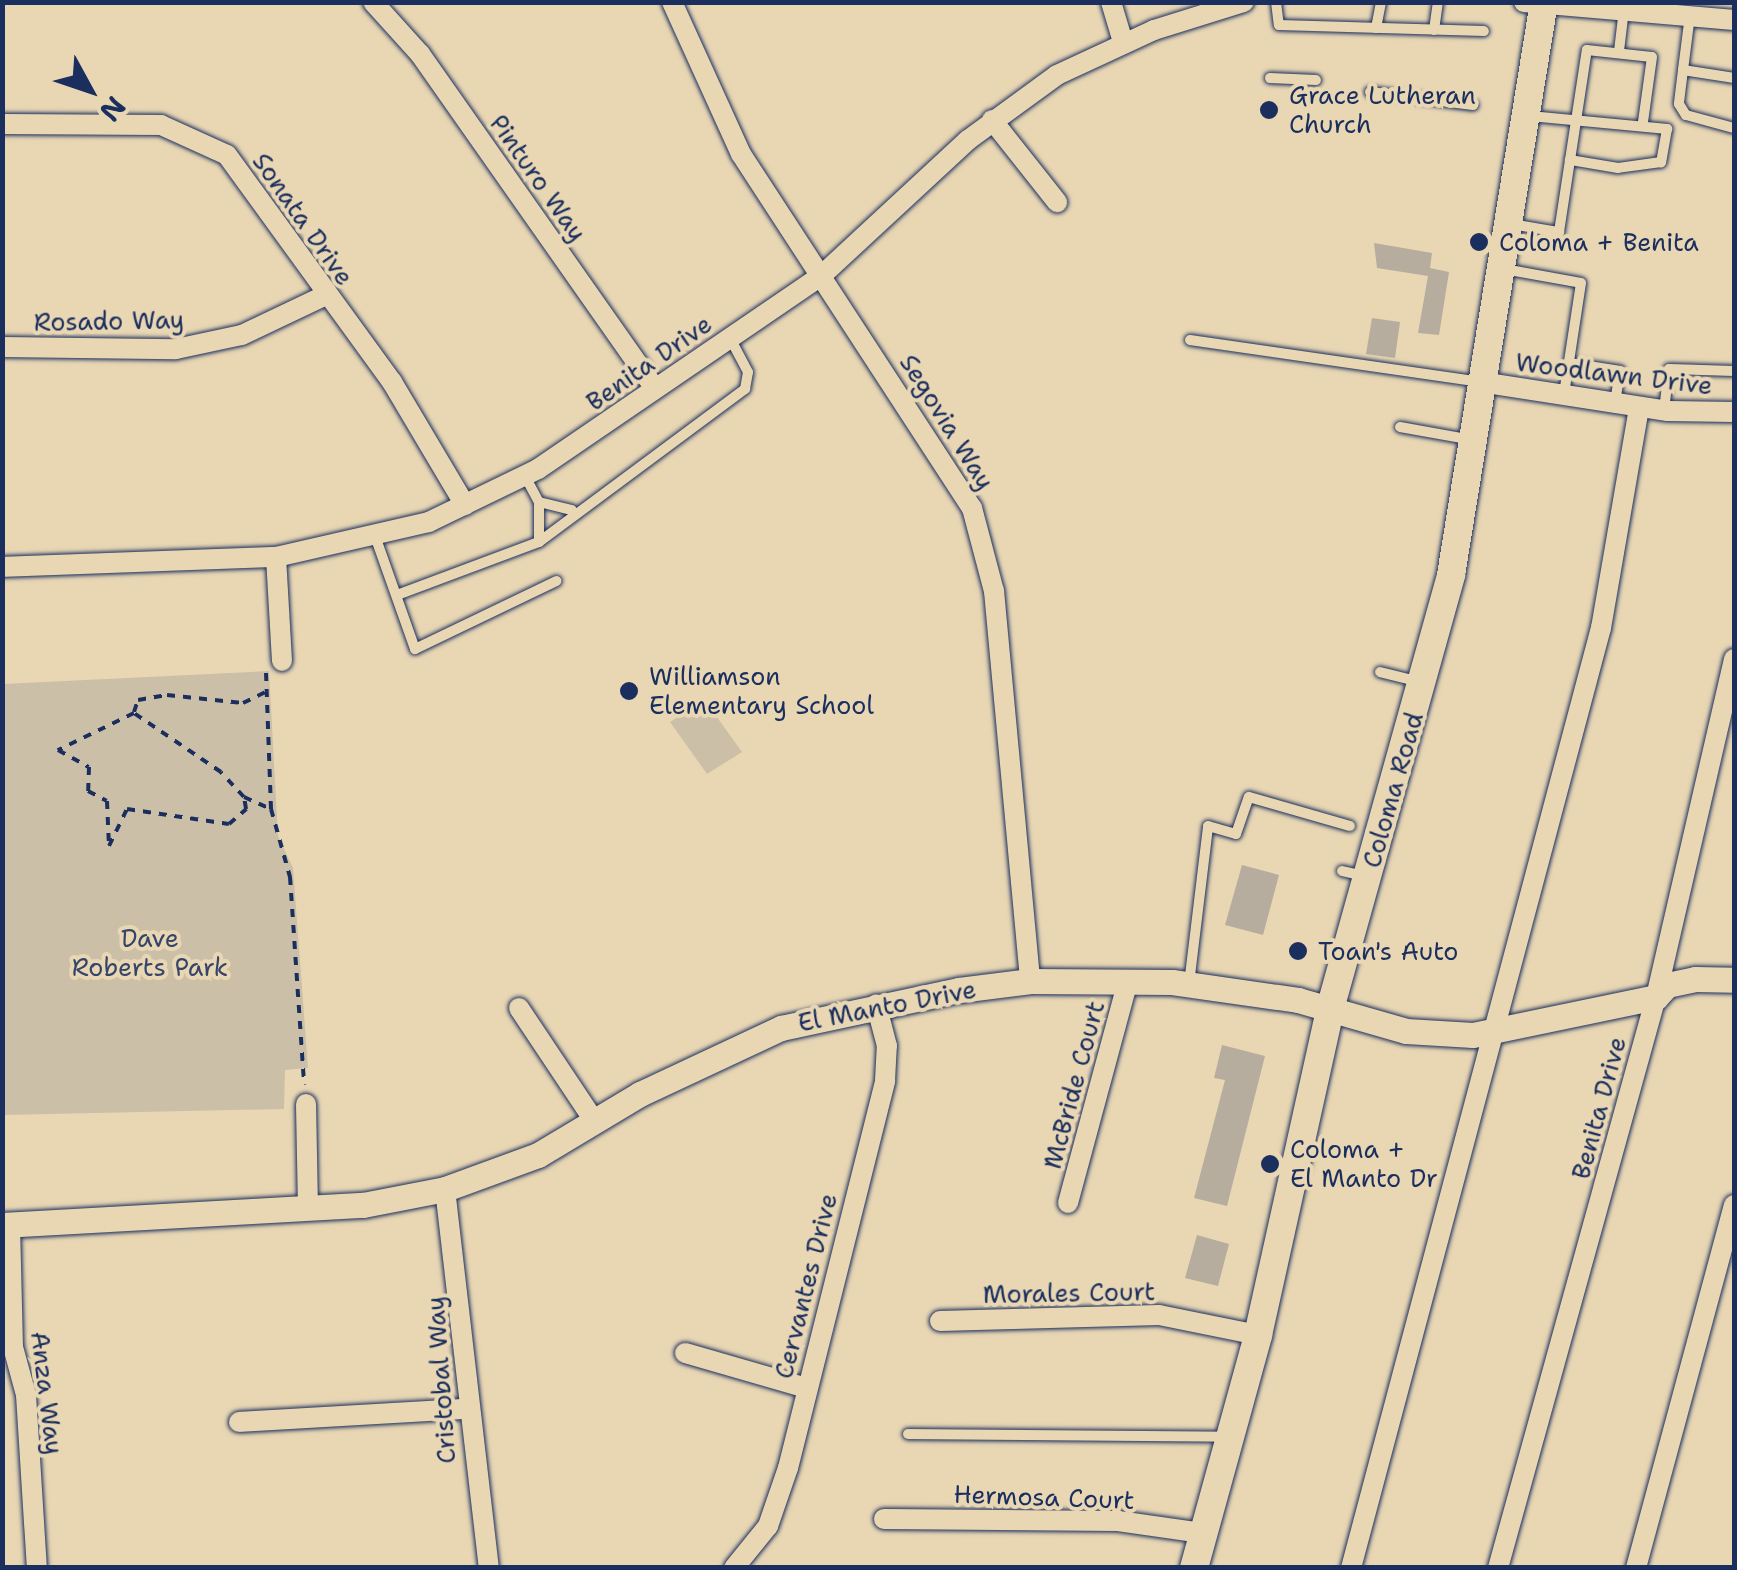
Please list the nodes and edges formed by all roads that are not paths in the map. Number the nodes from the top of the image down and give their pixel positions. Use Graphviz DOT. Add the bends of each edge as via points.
graph roads {
  1 [pos="373,2"];
  2 [pos="672,2"];
  3 [pos="1111,2"];
  4 [pos="1244,2"];
  5 [pos="1276,2"];
  6 [pos="1380,2"];
  7 [pos="1438,2"];
  8 [pos="1537,4"];
  9 [pos="1612,6"];
  10 [pos="1684,11"];
  11 [pos="1734,20"];
  12 [pos="1376,28"];
  13 [pos="1434,30"];
  14 [pos="1484,31"];
  15 [pos="1123,42"];
  16 [pos="1619,50"];
  17 [pos="1683,70"];
  18 [pos="1270,78"];
  19 [pos="1734,78"];
  20 [pos="1316,80"];
  21 [pos="1370,92"];
  22 [pos="1473,105"];
  23 [pos="1528,116"];
  24 [pos="992,120"];
  25 [pos="1643,122"];
  26 [pos="2,124"];
  27 [pos="1575,124"];
  28 [pos="1734,128"];
  29 [pos="1570,160"];
  30 [pos="1056,202"];
  31 [pos="1511,224"];
  32 [pos="1504,269"];
  33 [pos="821,276"];
  34 [pos="326,295"];
  35 [pos="729,338"];
  36 [pos="1190,340"];
  37 [pos="2,347"];
  38 [pos="1569,363"];
  39 [pos="1734,371"];
  40 [pos="1487,383"];
  41 [pos="654,388"];
  42 [pos="1564,395"];
  43 [pos="1734,398"];
  44 [pos="1615,403"];
  45 [pos="1639,407"];
  46 [pos="1664,411"];
  47 [pos="1734,412"];
  48 [pos="1400,427"];
  49 [pos="1478,441"];
  50 [pos="525,475"];
  51 [pos="539,502"];
  52 [pos="466,505"];
  53 [pos="572,510"];
  54 [pos="375,536"];
  55 [pos="538,542"];
  56 [pos="276,557"];
  57 [pos="2,567"];
  58 [pos="556,581"];
  59 [pos="397,595"];
  60 [pos="1734,659"];
  61 [pos="274,666"];
  62 [pos="1380,672"];
  63 [pos="1423,683"];
  64 [pos="1350,826"];
  65 [pos="1128,980"];
  66 [pos="1734,980"];
  67 [pos="1030,981"];
  68 [pos="1188,984"];
  69 [pos="1656,997"];
  70 [pos="876,1004"];
  71 [pos="518,1008"];
  72 [pos="1330,1010"];
  73 [pos="1492,1033"];
  74 [pos="306,1104"];
  75 [pos="593,1119"];
  76 [pos="445,1189"];
  77 [pos="1068,1202"];
  78 [pos="1734,1205"];
  79 [pos="308,1208"];
  80 [pos="6,1225"];
  81 [pos="940,1321"];
  82 [pos="1258,1335"];
  83 [pos="685,1352"];
  84 [pos="806,1388"];
  85 [pos="466,1409"];
  86 [pos="239,1422"];
  87 [pos="908,1434"];
  88 [pos="1230,1437"];
  89 [pos="884,1519"];
  90 [pos="1202,1534"];
  91 [pos="37,1568"];
  92 [pos="489,1568"];
  93 [pos="734,1568"];
  94 [pos="1194,1568"];
  95 [pos="1351,1568"];
  96 [pos="1498,1568"];
  97 [pos="1636,1568"];
  1 -- 41 [label="street, Pinturo Way" via="420,54"];
  2 -- 33 [label="street, Segovia Way" via="712,100"];
  3 -- 15 [label="street"];
  4 -- 15 [label="street, Benita Drive"];
  5 -- 12 [label="lane" via="1279,25"];
  6 -- 12 [label="lane"];
  7 -- 13 [label="lane"];
  8 -- 9 [label="street"];
  8 -- 23 [label="main road, Coloma Road"];
  9 -- 10 [label="street"];
  9 -- 16 [label="lane"];
  10 -- 11 [label="street"];
  10 -- 17 [label="lane"];
  12 -- 13 [label="lane"];
  13 -- 14 [label="lane"];
  15 -- 24 [label="street, Benita Drive"];
  16 -- 25 [label="lane" via="1652,57"];
  16 -- 27 [label="lane" via="1587,50"];
  17 -- 19 [label="lane"];
  17 -- 28 [label="lane" via="1679,104 1686,116"];
  18 -- 20 [label="lane"];
  21 -- 22 [label="lane"];
  23 -- 27 [label="lane"];
  23 -- 31 [label="main road, Coloma Road"];
  24 -- 30 [label="street"];
  24 -- 33 [label="street, Benita Drive"];
  25 -- 27 [label="lane"];
  25 -- 29 [label="lane" via="1667,129 1661,162 1618,168"];
  26 -- 34 [label="street, Sonata Drive" via="148,124 207,142 244,173"];
  27 -- 29 [label="lane"];
  29 -- 31 [label="lane" via="1559,232"];
  31 -- 32 [label="main road, Coloma Road"];
  32 -- 38 [label="lane" via="1581,282"];
  32 -- 40 [label="main road, Coloma Road"];
  33 -- 35 [label="street, Benita Drive"];
  33 -- 67 [label="street, Segovia Way" via="950,464 987,554"];
  34 -- 37 [label="street, Rosado Way" via="242,335 176,349"];
  34 -- 52 [label="street, Sonata Drive" via="392,382"];
  35 -- 41 [label="street, Benita Drive"];
  35 -- 53 [label="lane" via="748,372 744,390"];
  36 -- 40 [label="lane"];
  38 -- 42 [label="lane"];
  38 -- 44 [label="lane" via="1620,371"];
  39 -- 46 [label="lane" via="1669,370"];
  40 -- 42 [label="street, Woodlawn Drive"];
  40 -- 49 [label="main road, Coloma Road"];
  41 -- 50 [label="street, Benita Drive"];
  42 -- 44 [label="street, Woodlawn Drive"];
  43 -- 47 [label="lane"];
  44 -- 45 [label="street, Woodlawn Drive"];
  45 -- 46 [label="street, Woodlawn Drive"];
  45 -- 73 [label="street" via="1602,628"];
  46 -- 47 [label="street, Woodlawn Drive"];
  48 -- 49 [label="lane"];
  49 -- 63 [label="main road, Coloma Road"];
  50 -- 51 [label="lane"];
  50 -- 52 [label="street, Benita Drive"];
  51 -- 53 [label="lane"];
  51 -- 55 [label="lane"];
  52 -- 54 [label="street, Benita Drive"];
  53 -- 55 [label="lane"];
  54 -- 56 [label="street, Benita Drive"];
  54 -- 59 [label="lane"];
  55 -- 59 [label="lane"];
  56 -- 57 [label="street, Benita Drive"];
  56 -- 61 [label="street"];
  58 -- 59 [label="lane" via="416,648"];
  60 -- 69 [label="street, Benita Drive"];
  62 -- 63 [label="lane"];
  63 -- 72 [label="main road, Coloma Road" via="1355,874"];
  64 -- 68 [label="lane" via="1249,797 1236,834 1208,826"];
  65 -- 67 [label="street, El Manto Drive"];
  65 -- 68 [label="street, El Manto Drive"];
  65 -- 77 [label="street, McBride Court"];
  66 -- 69 [label="street, El Manto Drive" via="1666,985"];
  67 -- 70 [label="street, El Manto Drive"];
  68 -- 72 [label="street, El Manto Drive"];
  69 -- 73 [label="street, El Manto Drive"];
  69 -- 96 [label="street, Benita Drive"];
  70 -- 75 [label="street, El Manto Drive" via="731,1048"];
  70 -- 84 [label="street, Cervantes Drive" via="888,1046 884,1080"];
  71 -- 75 [label="street"];
  72 -- 73 [label="street, El Manto Drive" via="1406,1031"];
  72 -- 82 [label="main road, Coloma Road"];
  73 -- 95 [label="street"];
  74 -- 79 [label="street"];
  75 -- 76 [label="street, El Manto Drive" via="538,1156"];
  76 -- 79 [label="street, El Manto Drive"];
  76 -- 85 [label="street, Cristobal Way"];
  78 -- 97 [label="street"];
  79 -- 80 [label="street, El Manto Drive"];
  80 -- 91 [label="street, Anza Way"];
  81 -- 82 [label="street, Morales Court" via="1159,1315"];
  82 -- 88 [label="main road, Coloma Road"];
  83 -- 84 [label="street"];
  84 -- 93 [label="street, Cervantes Drive" via="768,1526"];
  85 -- 86 [label="street"];
  85 -- 92 [label="street, Cristobal Way"];
  87 -- 88 [label="lane"];
  88 -- 90 [label="main road, Coloma Road"];
  89 -- 90 [label="street, Hermosa Court" via="1118,1521"];
  90 -- 94 [label="main road, Coloma Road"];
}
